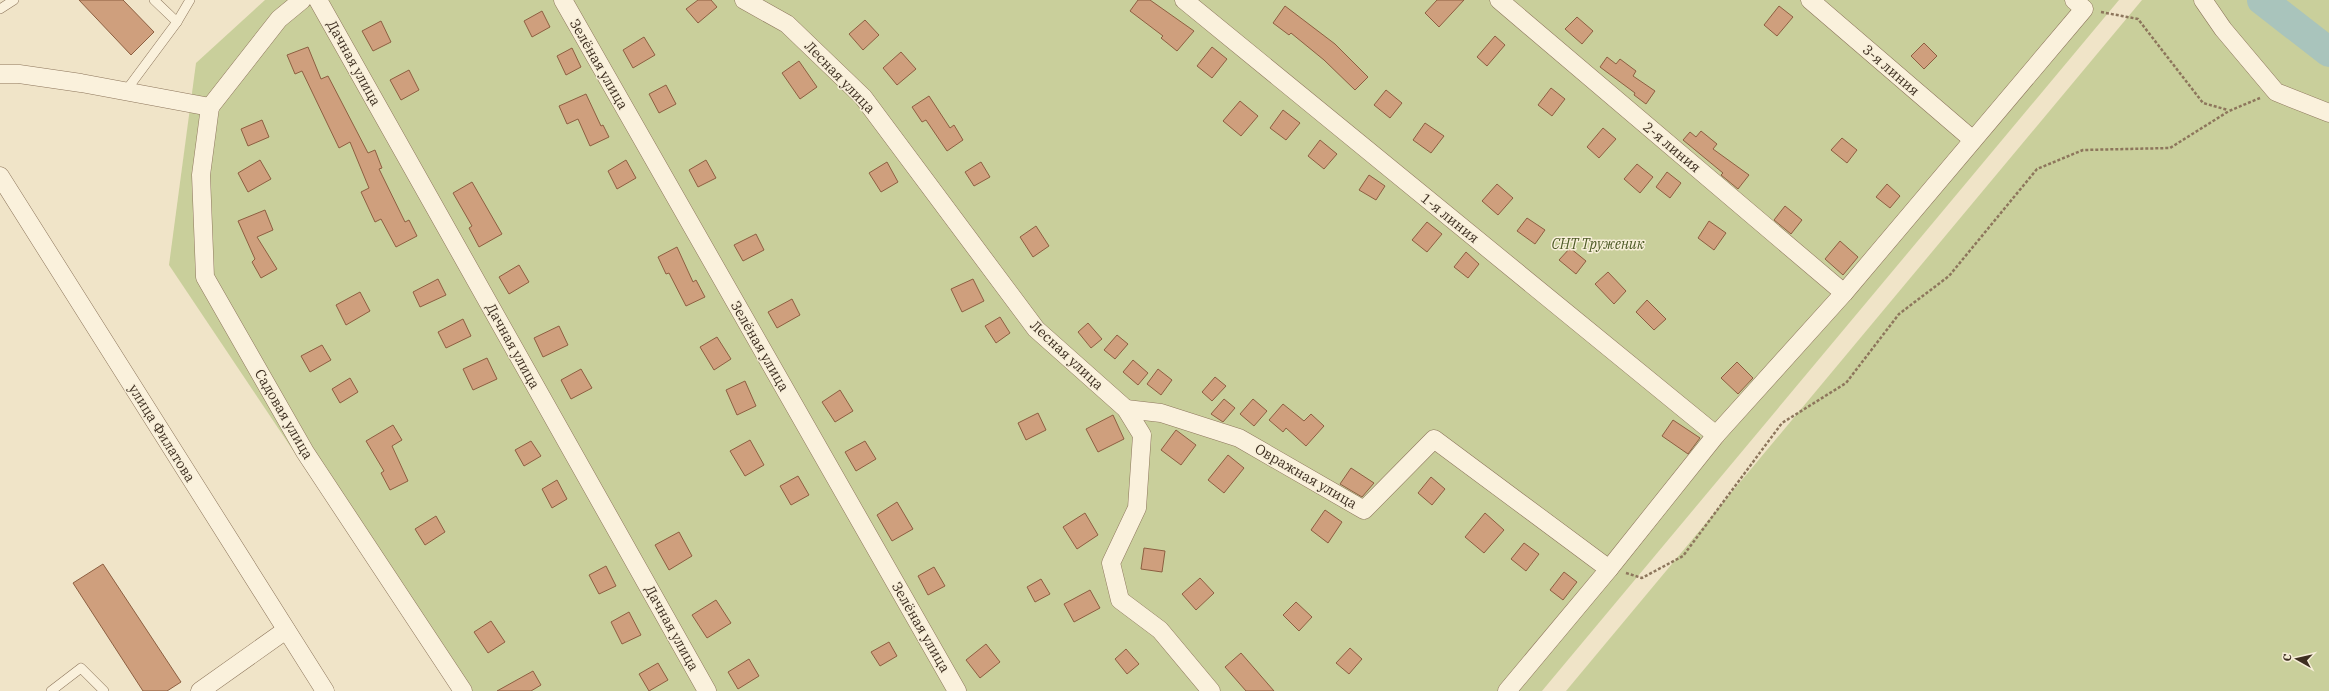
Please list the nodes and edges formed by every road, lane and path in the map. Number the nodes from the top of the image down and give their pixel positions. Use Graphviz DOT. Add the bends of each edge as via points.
graph roads {
  1 [pos="14,0"];
  2 [pos="154,0"];
  3 [pos="190,0"];
  4 [pos="302,0"];
  5 [pos="318,0"];
  6 [pos="563,0"];
  7 [pos="744,0"];
  8 [pos="1184,0"];
  9 [pos="1499,0"];
  10 [pos="1810,0"];
  11 [pos="2203,0"];
  12 [pos="2079,4"];
  13 [pos="0,9"];
  14 [pos="177,22"];
  15 [pos="0,74"];
  16 [pos="125,92"];
  17 [pos="2276,92"];
  18 [pos="210,107"];
  19 [pos="2229,111"];
  20 [pos="2329,114"];
  21 [pos="1973,140"];
  22 [pos="0,176"];
  23 [pos="1844,293"];
  24 [pos="1126,409"];
  25 [pos="1716,435"];
  26 [pos="1609,569"];
  27 [pos="286,630"];
  28 [pos="51,691"];
  29 [pos="104,691"];
  30 [pos="200,691"];
  31 [pos="324,691"];
  32 [pos="463,691"];
  33 [pos="707,691"];
  34 [pos="957,691"];
  35 [pos="1211,691"];
  36 [pos="1507,691"];
  1 -- 13 [label="lane"];
  2 -- 14 [label="lane"];
  3 -- 14 [label="lane"];
  4 -- 18 [label="street" via="280,19"];
  5 -- 33 [label="street, Дачная улица"];
  6 -- 34 [label="street, Зелёная улица"];
  7 -- 24 [label="street, Лесная улица" via="787,24 863,98 1036,329"];
  8 -- 25 [label="street, 1-я линия"];
  9 -- 23 [label="street, 2-я линия"];
  10 -- 21 [label="street, 3-я линия"];
  11 -- 17 [label="street" via="2223,29"];
  12 -- 19 [label="path" via="2138,19 2203,103"];
  12 -- 21 [label="street"];
  14 -- 16 [label="lane"];
  15 -- 16 [label="street" via="43,78"];
  16 -- 18 [label="street"];
  17 -- 19 [label="path"];
  17 -- 20 [label="street"];
  18 -- 32 [label="street, Садовая улица" via="201,175 206,276 305,452"];
  19 -- 26 [label="path" via="2170,148 2083,150 2037,169 1949,276 1899,314 1846,384 1782,423 1683,556 1642,578"];
  21 -- 23 [label="street"];
  22 -- 27 [label="street, улица Филатова"];
  23 -- 25 [label="street"];
  24 -- 26 [label="street, Овражная улица" via="1162,413 1239,438 1364,510 1434,439"];
  24 -- 35 [label="street, Лесная улица" via="1142,435 1137,508 1111,563 1120,600 1160,630"];
  25 -- 26 [label="street"];
  26 -- 36 [label="street"];
  27 -- 30 [label="street"];
  27 -- 31 [label="street, улица Филатова"];
  28 -- 29 [label="lane" via="81,668"];
}
